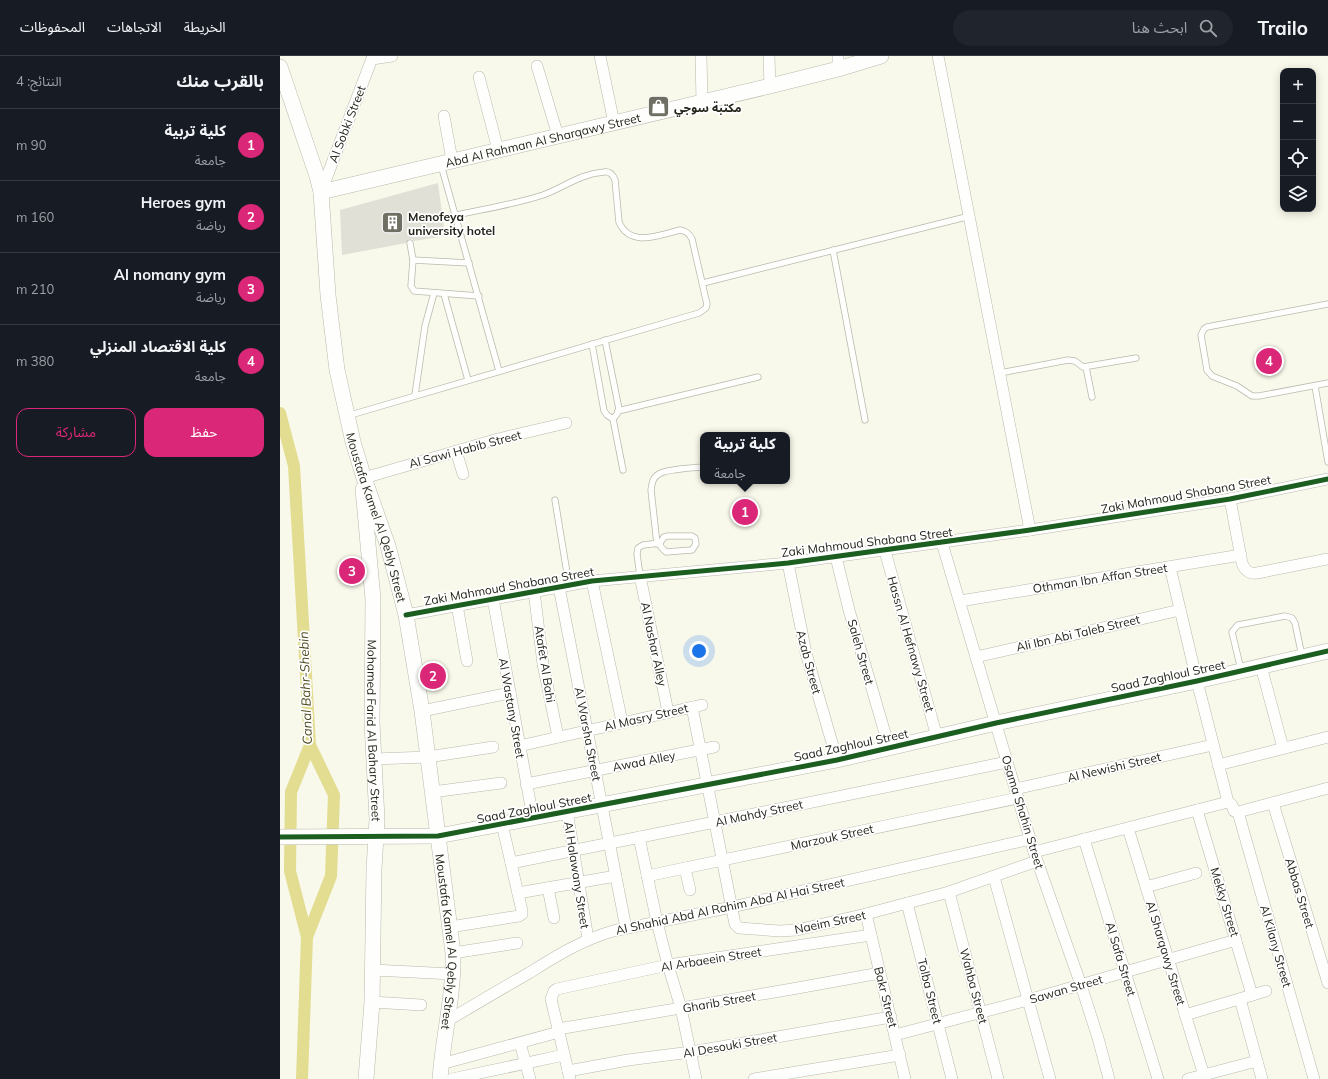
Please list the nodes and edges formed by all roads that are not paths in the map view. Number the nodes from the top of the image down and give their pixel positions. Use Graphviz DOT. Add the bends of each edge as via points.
graph roads {
  1 [pos="392,56"];
  2 [pos="600,56"];
  3 [pos="701,56"];
  4 [pos="769,56"];
  5 [pos="881,56"];
  6 [pos="938,56"];
  7 [pos="372,57"];
  8 [pos="838,62"];
  9 [pos="537,66"];
  10 [pos="280,67"];
  11 [pos="479,77"];
  12 [pos="770,86"];
  13 [pos="702,102"];
  14 [pos="444,116"];
  15 [pos="614,123"];
  16 [pos="558,136"];
  17 [pos="498,150"];
  18 [pos="446,162"];
  19 [pos="321,192"];
  20 [pos="456,215"];
  21 [pos="970,216"];
  22 [pos="410,243"];
  23 [pos="833,250"];
  24 [pos="413,260"];
  25 [pos="469,263"];
  26 [pos="703,283"];
  27 [pos="434,293"];
  28 [pos="444,294"];
  29 [pos="478,296"];
  30 [pos="1328,304"];
  31 [pos="605,340"];
  32 [pos="592,344"];
  33 [pos="1136,358"];
  34 [pos="1086,367"];
  35 [pos="499,370"];
  36 [pos="1000,373"];
  37 [pos="758,377"];
  38 [pos="468,380"];
  39 [pos="1328,383"];
  40 [pos="1314,386"];
  41 [pos="415,395"];
  42 [pos="1092,397"];
  43 [pos="618,410"];
  44 [pos="347,416"];
  45 [pos="614,419"];
  46 [pos="865,420"];
  47 [pos="566,423"];
  48 [pos="456,451"];
  49 [pos="1328,462"];
  50 [pos="700,467"];
  51 [pos="623,470"];
  52 [pos="463,474"];
  53 [pos="364,478"];
  54 [pos="1328,479"];
  55 [pos="1230,499"];
  56 [pos="555,500"];
  57 [pos="1030,530"];
  58 [pos="942,543"];
  59 [pos="659,544"];
  60 [pos="885,551"];
  61 [pos="1241,555"];
  62 [pos="836,557"];
  63 [pos="1328,558"];
  64 [pos="788,563"];
  65 [pos="1170,567"];
  66 [pos="640,576"];
  67 [pos="592,581"];
  68 [pos="564,586"];
  69 [pos="534,591"];
  70 [pos="493,599"];
  71 [pos="960,601"];
  72 [pos="457,605"];
  73 [pos="1180,610"];
  74 [pos="406,615"];
  75 [pos="1328,651"];
  76 [pos="976,657"];
  77 [pos="1303,657"];
  78 [pos="467,661"];
  79 [pos="1262,666"];
  80 [pos="1241,670"];
  81 [pos="1197,681"];
  82 [pos="510,693"];
  83 [pos="697,706"];
  84 [pos="422,711"];
  85 [pos="668,712"];
  86 [pos="622,722"];
  87 [pos="996,723"];
  88 [pos="587,730"];
  89 [pos="937,736"];
  90 [pos="558,737"];
  91 [pos="1328,737"];
  92 [pos="1213,745"];
  93 [pos="519,746"];
  94 [pos="714,746"];
  95 [pos="493,747"];
  96 [pos="889,747"];
  97 [pos="1283,748"];
  98 [pos="700,749"];
  99 [pos="428,756"];
  100 [pos="374,759"];
  101 [pos="836,760"];
  102 [pos="1007,762"];
  103 [pos="1218,764"];
  104 [pos="595,770"];
  105 [pos="501,783"];
  106 [pos="526,784"];
  107 [pos="707,784"];
  108 [pos="1328,790"];
  109 [pos="432,792"];
  110 [pos="1017,793"];
  111 [pos="1228,802"];
  112 [pos="1273,803"];
  113 [pos="602,804"];
  114 [pos="1197,810"];
  115 [pos="567,811"];
  116 [pos="1238,812"];
  117 [pos="532,818"];
  118 [pos="715,822"];
  119 [pos="502,824"];
  120 [pos="1128,828"];
  121 [pos="438,836"];
  122 [pos="280,837"];
  123 [pos="370,837"];
  124 [pos="639,837"];
  125 [pos="1031,839"];
  126 [pos="1084,839"];
  127 [pos="609,843"];
  128 [pos="573,850"];
  129 [pos="1036,857"];
  130 [pos="722,860"];
  131 [pos="511,862"];
  132 [pos="685,868"];
  133 [pos="1196,873"];
  134 [pos="616,876"];
  135 [pos="647,876"];
  136 [pos="994,877"];
  137 [pos="578,882"];
  138 [pos="1146,886"];
  139 [pos="548,888"];
  140 [pos="690,890"];
  141 [pos="949,892"];
  142 [pos="518,893"];
  143 [pos="907,903"];
  144 [pos="732,907"];
  145 [pos="866,914"];
  146 [pos="554,918"];
  147 [pos="657,922"];
  148 [pos="450,927"];
  149 [pos="626,928"];
  150 [pos="871,935"];
  151 [pos="588,939"];
  152 [pos="1236,940"];
  153 [pos="517,943"];
  154 [pos="453,953"];
  155 [pos="1168,960"];
  156 [pos="668,965"];
  157 [pos="373,970"];
  158 [pos="1125,972"];
  159 [pos="880,973"];
  160 [pos="453,974"];
  161 [pos="1328,983"];
  162 [pos="1081,985"];
  163 [pos="1266,991"];
  164 [pos="1252,995"];
  165 [pos="1240,999"];
  166 [pos="1028,1000"];
  167 [pos="372,1002"];
  168 [pos="421,1005"];
  169 [pos="681,1008"];
  170 [pos="981,1013"];
  171 [pos="1185,1015"];
  172 [pos="890,1017"];
  173 [pos="447,1021"];
  174 [pos="938,1024"];
  175 [pos="559,1031"];
  176 [pos="895,1035"];
  177 [pos="520,1043"];
  178 [pos="691,1052"];
  179 [pos="564,1055"];
  180 [pos="900,1055"];
  181 [pos="1257,1061"];
  182 [pos="526,1063"];
  183 [pos="442,1064"];
  184 [pos="570,1075"];
  185 [pos="1204,1077"];
  186 [pos="366,1079"];
  187 [pos="440,1079"];
  188 [pos="452,1079"];
  189 [pos="530,1079"];
  190 [pos="696,1079"];
  191 [pos="754,1079"];
  192 [pos="905,1079"];
  193 [pos="952,1079"];
  194 [pos="998,1079"];
  195 [pos="1050,1079"];
  196 [pos="1110,1079"];
  197 [pos="1158,1079"];
  198 [pos="1188,1079"];
  199 [pos="1262,1079"];
  200 [pos="1314,1079"];
  1 -- 7 [label="street"];
  2 -- 15 [label="street"];
  3 -- 13 [label="street"];
  4 -- 12 [label="street"];
  5 -- 8 [label="main road, Abd Al Rahman Al Sharqawy Street"];
  6 -- 21 [label="street"];
  7 -- 19 [label="street, Al Sobki Street"];
  8 -- 12 [label="main road, Abd Al Rahman Al Sharqawy Street"];
  9 -- 16 [label="street"];
  10 -- 19 [label="main road, Moustafa Kamel Al Qebly Street"];
  11 -- 17 [label="street"];
  12 -- 13 [label="main road, Abd Al Rahman Al Sharqawy Street"];
  13 -- 15 [label="main road, Abd Al Rahman Al Sharqawy Street"];
  14 -- 18 [label="street"];
  15 -- 16 [label="main road, Abd Al Rahman Al Sharqawy Street"];
  16 -- 17 [label="main road, Abd Al Rahman Al Sharqawy Street"];
  17 -- 18 [label="main road, Abd Al Rahman Al Sharqawy Street"];
  18 -- 19 [label="main road, Abd Al Rahman Al Sharqawy Street"];
  18 -- 20 [label="lane"];
  19 -- 44 [label="main road, Moustafa Kamel Al Qebly Street" via="332,333"];
  20 -- 25 [label="lane"];
  20 -- 26 [label="lane" via="542,195 580,177 610,173 615,180 619,222 627,234 634,238 643,238 685,230 692,239"];
  21 -- 23 [label="lane"];
  21 -- 36 [label="street"];
  22 -- 24 [label="lane"];
  23 -- 26 [label="lane"];
  23 -- 46 [label="lane"];
  24 -- 25 [label="lane"];
  24 -- 27 [label="lane" via="412,289 417,292"];
  25 -- 29 [label="lane"];
  26 -- 31 [label="lane" via="707,304 703,312"];
  27 -- 28 [label="lane"];
  27 -- 41 [label="lane" via="425,326"];
  28 -- 29 [label="lane"];
  28 -- 38 [label="lane"];
  29 -- 35 [label="lane"];
  30 -- 40 [label="lane" via="1207,327 1201,335 1210,375 1237,386 1252,396"];
  31 -- 32 [label="lane"];
  31 -- 43 [label="lane"];
  32 -- 35 [label="lane"];
  32 -- 45 [label="lane" via="604,411"];
  33 -- 34 [label="lane"];
  34 -- 36 [label="lane" via="1068,360"];
  34 -- 42 [label="lane"];
  35 -- 38 [label="lane"];
  36 -- 57 [label="street"];
  37 -- 43 [label="lane"];
  38 -- 41 [label="lane"];
  39 -- 40 [label="lane"];
  40 -- 49 [label="lane"];
  41 -- 44 [label="lane"];
  43 -- 45 [label="lane"];
  44 -- 53 [label="main road, Moustafa Kamel Al Qebly Street"];
  45 -- 51 [label="lane"];
  47 -- 48 [label="street, Al Sawi Habib Street"];
  48 -- 52 [label="street"];
  48 -- 53 [label="street, Al Sawi Habib Street"];
  50 -- 59 [label="lane" via="666,472 655,478 651,490"];
  53 -- 74 [label="main road, Moustafa Kamel Al Qebly Street" via="388,546"];
  53 -- 100 [label="main road, Mohamed Farid Al Bahary Street" via="363,504 373,599"];
  54 -- 55 [label="street, Zaki Mahmoud Shabana Street"];
  55 -- 57 [label="street, Zaki Mahmoud Shabana Street"];
  55 -- 61 [label="street"];
  56 -- 68 [label="lane"];
  57 -- 58 [label="street, Zaki Mahmoud Shabana Street"];
  58 -- 60 [label="street, Zaki Mahmoud Shabana Street"];
  58 -- 71 [label="street, Osama Shahin Street"];
  59 -- 59 [label="lane" via="663,550 670,552 692,550 696,541 692,536 668,536"];
  59 -- 66 [label="lane" via="638,548"];
  60 -- 62 [label="street, Zaki Mahmoud Shabana Street"];
  60 -- 89 [label="street, Hassn Al Hefnawy Street"];
  61 -- 63 [label="street" via="1244,568 1252,574"];
  61 -- 65 [label="street, Othman Ibn Affan Street"];
  62 -- 64 [label="street, Zaki Mahmoud Shabana Street"];
  62 -- 96 [label="street, Saleh Street"];
  64 -- 66 [label="street, Zaki Mahmoud Shabana Street"];
  64 -- 101 [label="street, Azab Street" via="806,653"];
  65 -- 71 [label="street, Othman Ibn Affan Street"];
  65 -- 73 [label="street"];
  66 -- 67 [label="street, Zaki Mahmoud Shabana Street"];
  66 -- 85 [label="street, Al Nashar Alley"];
  67 -- 68 [label="street, Zaki Mahmoud Shabana Street"];
  67 -- 86 [label="street"];
  68 -- 69 [label="street, Zaki Mahmoud Shabana Street"];
  68 -- 88 [label="street, Al Warsha Street"];
  69 -- 70 [label="street, Zaki Mahmoud Shabana Street"];
  69 -- 90 [label="street, Atafet Al Bahi" via="544,669"];
  70 -- 72 [label="street, Zaki Mahmoud Shabana Street"];
  70 -- 82 [label="street, Al Wastany Street"];
  71 -- 76 [label="street, Osama Shahin Street"];
  72 -- 74 [label="street, Zaki Mahmoud Shabana Street"];
  72 -- 78 [label="street"];
  73 -- 76 [label="street, Ali Ibn Abi Taleb Street"];
  73 -- 81 [label="street"];
  74 -- 84 [label="main road, Moustafa Kamel Al Qebly Street"];
  75 -- 77 [label="main road, Saad Zaghloul Street"];
  76 -- 87 [label="street, Osama Shahin Street"];
  77 -- 79 [label="main road, Saad Zaghloul Street"];
  77 -- 80 [label="lane" via="1292,618 1285,616 1238,625 1232,632"];
  79 -- 80 [label="main road, Saad Zaghloul Street"];
  79 -- 97 [label="street"];
  80 -- 81 [label="main road, Saad Zaghloul Street"];
  81 -- 87 [label="main road, Saad Zaghloul Street"];
  81 -- 92 [label="street"];
  82 -- 84 [label="street"];
  82 -- 93 [label="street, Al Wastany Street"];
  83 -- 85 [label="street, Al Masry Street"];
  83 -- 98 [label="street, Naeim Street"];
  84 -- 99 [label="main road, Moustafa Kamel Al Qebly Street"];
  85 -- 86 [label="street, Al Masry Street"];
  86 -- 88 [label="street, Al Masry Street"];
  87 -- 89 [label="main road, Saad Zaghloul Street"];
  87 -- 102 [label="street, Osama Shahin Street"];
  88 -- 90 [label="street, Al Masry Street"];
  88 -- 104 [label="street, Al Warsha Street"];
  89 -- 96 [label="main road, Saad Zaghloul Street"];
  90 -- 93 [label="street, Al Masry Street"];
  91 -- 97 [label="street"];
  92 -- 103 [label="street"];
  92 -- 110 [label="street, Al Newishi Street"];
  93 -- 106 [label="street, Al Wastany Street"];
  94 -- 98 [label="street, Awad Alley"];
  95 -- 99 [label="street"];
  96 -- 101 [label="main road, Saad Zaghloul Street"];
  97 -- 103 [label="street"];
  98 -- 104 [label="street, Awad Alley"];
  98 -- 107 [label="street, Naeim Street"];
  99 -- 100 [label="street"];
  99 -- 109 [label="main road, Moustafa Kamel Al Qebly Street"];
  100 -- 123 [label="main road, Mohamed Farid Al Bahary Street" via="377,819"];
  101 -- 107 [label="main road, Saad Zaghloul Street"];
  102 -- 110 [label="street, Osama Shahin Street"];
  102 -- 118 [label="street, Al Mahdy Street"];
  103 -- 111 [label="street"];
  104 -- 106 [label="street, Awad Alley"];
  104 -- 113 [label="street, Al Warsha Street"];
  105 -- 109 [label="street"];
  106 -- 117 [label="street, Al Wastany Street"];
  107 -- 113 [label="main road, Saad Zaghloul Street"];
  107 -- 118 [label="street, Naeim Street"];
  108 -- 112 [label="street"];
  109 -- 121 [label="main road, Moustafa Kamel Al Qebly Street"];
  110 -- 125 [label="street, Osama Shahin Street"];
  110 -- 130 [label="street, Marzouk Street"];
  111 -- 114 [label="street"];
  111 -- 116 [label="street" via="1234,811"];
  112 -- 116 [label="street"];
  112 -- 161 [label="street, Abbas Street"];
  113 -- 115 [label="main road, Saad Zaghloul Street"];
  113 -- 127 [label="street, Al Warsha Street"];
  114 -- 120 [label="street"];
  114 -- 152 [label="street, Mekky Street"];
  115 -- 117 [label="main road, Saad Zaghloul Street"];
  115 -- 128 [label="street, Al Halawany Street"];
  116 -- 200 [label="street, Al Kilany Street"];
  117 -- 119 [label="main road, Saad Zaghloul Street"];
  118 -- 124 [label="street, Al Mahdy Street"];
  118 -- 130 [label="street, Naeim Street"];
  119 -- 121 [label="main road, Saad Zaghloul Street"];
  119 -- 131 [label="street"];
  120 -- 126 [label="street"];
  120 -- 138 [label="street, Al Sharqawy Street"];
  121 -- 123 [label="main road, Saad Zaghloul Street"];
  121 -- 148 [label="main road, Moustafa Kamel Al Qebly Street"];
  122 -- 123 [label="main road, Saad Zaghloul Street"];
  123 -- 157 [label="main road, Mohamed Farid Al Bahary Street" via="374,870"];
  124 -- 127 [label="street, Al Mahdy Street"];
  124 -- 135 [label="street"];
  125 -- 129 [label="street, Osama Shahin Street"];
  125 -- 144 [label="street, Al Shahid Abd Al Rahim Abd Al Hai Street"];
  126 -- 129 [label="street"];
  126 -- 158 [label="street, Al Safa Street"];
  127 -- 128 [label="street, Al Mahdy Street"];
  127 -- 134 [label="street, Al Warsha Street"];
  128 -- 131 [label="street, Al Mahdy Street"];
  128 -- 137 [label="street, Al Halawany Street"];
  129 -- 136 [label="street, Naeim Street"];
  129 -- 162 [label="street, Osama Shahin Street"];
  130 -- 132 [label="street, Marzouk Street"];
  130 -- 144 [label="street, Naeim Street"];
  131 -- 142 [label="street"];
  132 -- 135 [label="street, Marzouk Street"];
  132 -- 140 [label="street"];
  133 -- 138 [label="street"];
  134 -- 137 [label="street"];
  134 -- 149 [label="street, Al Warsha Street"];
  135 -- 147 [label="street"];
  136 -- 141 [label="street, Naeim Street"];
  136 -- 166 [label="street"];
  137 -- 139 [label="street"];
  137 -- 151 [label="street, Al Halawany Street"];
  138 -- 155 [label="street, Al Sharqawy Street"];
  139 -- 142 [label="street"];
  139 -- 146 [label="street"];
  141 -- 143 [label="street, Naeim Street"];
  141 -- 170 [label="street, Wahba Street"];
  142 -- 148 [label="street" via="522,910 519,916"];
  143 -- 145 [label="street, Naeim Street"];
  143 -- 174 [label="street, Tolba Street"];
  144 -- 145 [label="street, Naeim Street" via="739,928 780,931 797,930"];
  144 -- 147 [label="street, Al Shahid Abd Al Rahim Abd Al Hai Street"];
  145 -- 150 [label="street, Bakr Street"];
  147 -- 149 [label="street, Al Shahid Abd Al Rahim Abd Al Hai Street"];
  147 -- 156 [label="street"];
  148 -- 154 [label="main road, Moustafa Kamel Al Qebly Street"];
  149 -- 151 [label="street, Al Shahid Abd Al Rahim Abd Al Hai Street"];
  150 -- 156 [label="street, Al Arbaeein Street"];
  150 -- 159 [label="street, Bakr Street"];
  151 -- 173 [label="street, Al Shahid Abd Al Rahim Abd Al Hai Street"];
  152 -- 155 [label="street, Sawan Street"];
  152 -- 164 [label="street, Mekky Street"];
  153 -- 154 [label="street"];
  154 -- 160 [label="main road, Moustafa Kamel Al Qebly Street"];
  155 -- 158 [label="street, Sawan Street"];
  155 -- 171 [label="street, Al Sharqawy Street"];
  156 -- 169 [label="street"];
  156 -- 175 [label="street, Al Arbaeein Street" via="554,991 551,999"];
  157 -- 160 [label="street"];
  157 -- 167 [label="main road, Mohamed Farid Al Bahary Street"];
  158 -- 162 [label="street, Sawan Street"];
  158 -- 197 [label="street, Al Safa Street"];
  159 -- 169 [label="street, Gharib Street"];
  159 -- 172 [label="street, Bakr Street"];
  160 -- 173 [label="main road, Moustafa Kamel Al Qebly Street"];
  162 -- 166 [label="street, Sawan Street"];
  162 -- 196 [label="street, Osama Shahin Street"];
  163 -- 164 [label="street"];
  164 -- 165 [label="street"];
  165 -- 171 [label="street"];
  165 -- 181 [label="street"];
  166 -- 170 [label="street, Sawan Street"];
  166 -- 195 [label="street"];
  167 -- 168 [label="street"];
  167 -- 186 [label="main road, Mohamed Farid Al Bahary Street"];
  169 -- 175 [label="street, Gharib Street"];
  169 -- 178 [label="street"];
  170 -- 174 [label="street, Sawan Street"];
  170 -- 194 [label="street, Wahba Street"];
  171 -- 185 [label="street, Al Sharqawy Street"];
  172 -- 176 [label="street, Bakr Street"];
  172 -- 178 [label="street, Al Desouki Street"];
  173 -- 183 [label="main road, Moustafa Kamel Al Qebly Street"];
  174 -- 176 [label="street, Sawan Street"];
  174 -- 193 [label="street, Tolba Street"];
  175 -- 177 [label="street, Gharib Street"];
  175 -- 179 [label="street"];
  176 -- 180 [label="street, Bakr Street"];
  177 -- 182 [label="street"];
  177 -- 183 [label="street, Gharib Street"];
  178 -- 184 [label="street, Al Desouki Street" via="628,1060"];
  178 -- 190 [label="street"];
  179 -- 182 [label="street"];
  179 -- 184 [label="street"];
  180 -- 191 [label="street"];
  180 -- 192 [label="street, Bakr Street"];
  181 -- 185 [label="street"];
  181 -- 199 [label="street"];
  182 -- 188 [label="street"];
  182 -- 189 [label="street"];
  183 -- 187 [label="main road, Moustafa Kamel Al Qebly Street"];
  185 -- 198 [label="street"];
}
